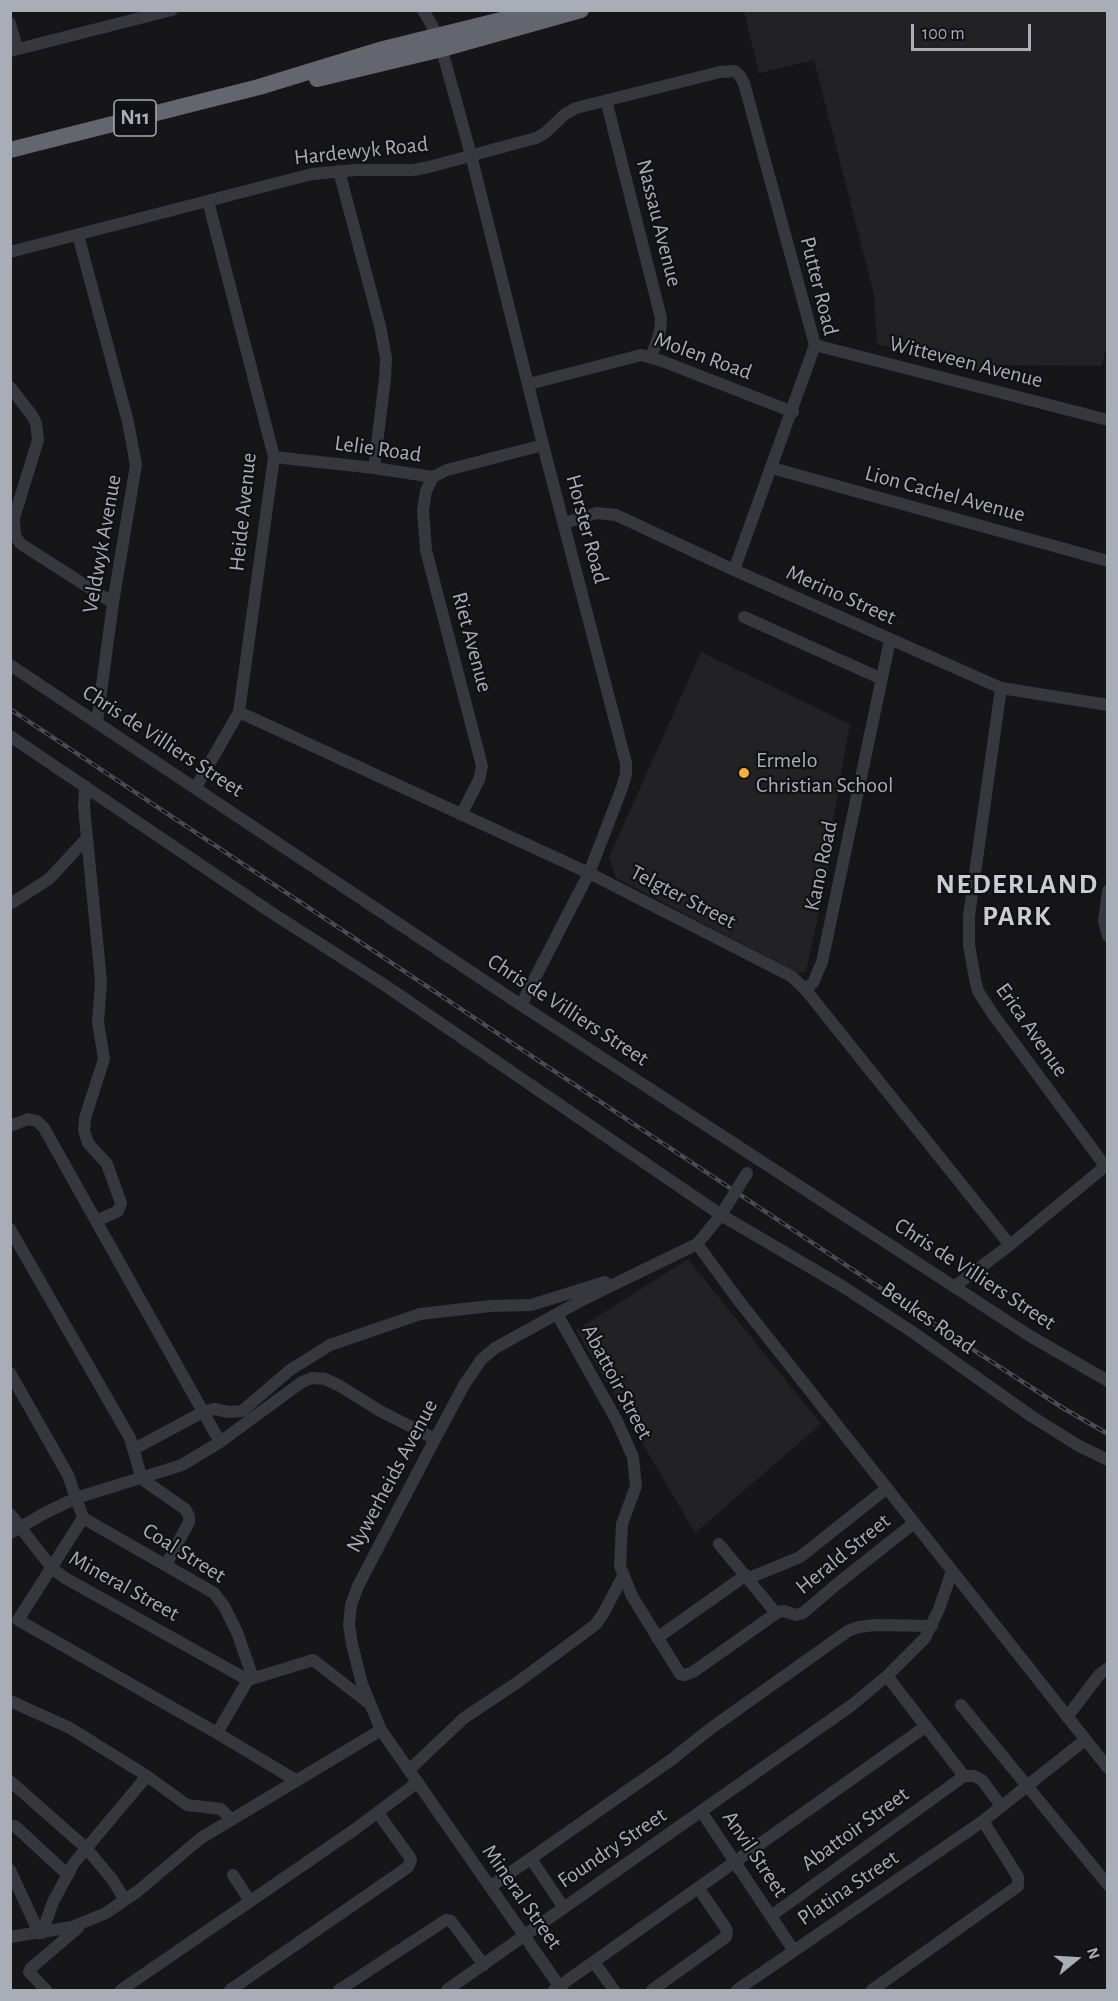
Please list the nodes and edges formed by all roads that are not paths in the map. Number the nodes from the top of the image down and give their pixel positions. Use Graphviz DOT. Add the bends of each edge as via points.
graph roads {
  1 [pos="172,10"];
  2 [pos="423,10"];
  3 [pos="542,10"];
  4 [pos="581,10"];
  5 [pos="146,13"];
  6 [pos="10,23"];
  7 [pos="440,43"];
  8 [pos="14,50"];
  9 [pos="740,76"];
  10 [pos="606,100"];
  11 [pos="10,150"];
  12 [pos="471,155"];
  13 [pos="339,171"];
  14 [pos="208,201"];
  15 [pos="78,235"];
  16 [pos="10,252"];
  17 [pos="815,345"];
  18 [pos="651,357"];
  19 [pos="529,384"];
  20 [pos="10,387"];
  21 [pos="792,412"];
  22 [pos="1107,420"];
  23 [pos="543,445"];
  24 [pos="274,457"];
  25 [pos="374,468"];
  26 [pos="772,468"];
  27 [pos="433,477"];
  28 [pos="564,523"];
  29 [pos="1107,561"];
  30 [pos="734,570"];
  31 [pos="112,603"];
  32 [pos="744,617"];
  33 [pos="890,640"];
  34 [pos="10,665"];
  35 [pos="882,679"];
  36 [pos="1000,688"];
  37 [pos="1107,705"];
  38 [pos="239,712"];
  39 [pos="97,722"];
  40 [pos="10,736"];
  41 [pos="85,786"];
  42 [pos="196,787"];
  43 [pos="461,815"];
  44 [pos="87,838"];
  45 [pos="589,873"];
  46 [pos="1107,891"];
  47 [pos="10,904"];
  48 [pos="1107,936"];
  49 [pos="805,989"];
  50 [pos="521,1005"];
  51 [pos="10,1126"];
  52 [pos="757,1157"];
  53 [pos="1106,1165"];
  54 [pos="721,1215"];
  55 [pos="96,1221"];
  56 [pos="10,1229"];
  57 [pos="697,1244"];
  58 [pos="1010,1245"];
  59 [pos="627,1278"];
  60 [pos="954,1287"];
  61 [pos="557,1314"];
  62 [pos="10,1373"];
  63 [pos="1107,1381"];
  64 [pos="203,1412"];
  65 [pos="435,1439"];
  66 [pos="220,1442"];
  67 [pos="134,1449"];
  68 [pos="1107,1460"];
  69 [pos="139,1480"];
  70 [pos="887,1488"];
  71 [pos="76,1498"];
  72 [pos="10,1514"];
  73 [pos="82,1518"];
  74 [pos="914,1522"];
  75 [pos="15,1530"];
  76 [pos="719,1544"];
  77 [pos="166,1565"];
  78 [pos="52,1568"];
  79 [pos="952,1571"];
  80 [pos="622,1576"];
  81 [pos="748,1577"];
  82 [pos="776,1613"];
  83 [pos="14,1621"];
  84 [pos="932,1626"];
  85 [pos="657,1638"];
  86 [pos="1107,1668"];
  87 [pos="676,1669"];
  88 [pos="887,1676"];
  89 [pos="250,1679"];
  90 [pos="10,1701"];
  91 [pos="369,1704"];
  92 [pos="961,1705"];
  93 [pos="1067,1717"];
  94 [pos="925,1727"];
  95 [pos="381,1730"];
  96 [pos="217,1733"];
  97 [pos="1085,1740"];
  98 [pos="1107,1768"];
  99 [pos="409,1770"];
  100 [pos="147,1776"];
  101 [pos="964,1776"];
  102 [pos="10,1781"];
  103 [pos="297,1781"];
  104 [pos="418,1782"];
  105 [pos="1028,1786"];
  106 [pos="1001,1806"];
  107 [pos="701,1812"];
  108 [pos="378,1813"];
  109 [pos="232,1820"];
  110 [pos="983,1821"];
  111 [pos="15,1826"];
  112 [pos="86,1848"];
  113 [pos="531,1859"];
  114 [pos="735,1862"];
  115 [pos="10,1870"];
  116 [pos="68,1875"];
  117 [pos="233,1875"];
  118 [pos="1107,1885"];
  119 [pos="490,1887"];
  120 [pos="699,1889"];
  121 [pos="125,1900"];
  122 [pos="250,1901"];
  123 [pos="564,1908"];
  124 [pos="771,1916"];
  125 [pos="86,1923"];
  126 [pos="40,1933"];
  127 [pos="10,1937"];
  128 [pos="524,1937"];
  129 [pos="794,1951"];
  130 [pos="594,1962"];
  131 [pos="484,1965"];
  132 [pos="135,1987"];
  133 [pos="558,1989"];
  134 [pos="46,1990"];
  135 [pos="121,1990"];
  136 [pos="230,1990"];
  137 [pos="339,1990"];
  138 [pos="447,1990"];
  139 [pos="614,1990"];
  140 [pos="652,1990"];
  141 [pos="737,1990"];
  142 [pos="872,1990"];
  1 -- 5 [label="street"];
  2 -- 7 [label="street, Horster Road"];
  3 -- 7 [label="highway, N11"];
  4 -- 7 [label="highway, N11"];
  5 -- 8 [label="street"];
  6 -- 8 [label="street"];
  7 -- 11 [label="highway, N11" via="383,49 259,87"];
  7 -- 12 [label="street, Horster Road"];
  9 -- 10 [label="street, Hardewyk Road" via="726,70"];
  9 -- 17 [label="street, Putter Road"];
  10 -- 12 [label="street, Hardewyk Road" via="572,109 536,138"];
  10 -- 18 [label="street, Nassau Avenue" via="661,318"];
  12 -- 13 [label="street, Hardewyk Road" via="413,170"];
  12 -- 19 [label="street, Horster Road"];
  13 -- 14 [label="street, Hardewyk Road" via="302,176"];
  13 -- 25 [label="street" via="386,358"];
  14 -- 15 [label="street, Hardewyk Road"];
  14 -- 24 [label="street, Heide Avenue"];
  15 -- 16 [label="street, Hardewyk Road"];
  15 -- 31 [label="street, Veldwyk Avenue" via="136,465"];
  17 -- 21 [label="street, Putter Road"];
  17 -- 22 [label="street, Witteveen Avenue"];
  18 -- 19 [label="street, Molen Road" via="624,358"];
  18 -- 21 [label="street, Molen Road"];
  19 -- 23 [label="street, Horster Road"];
  20 -- 31 [label="street" via="36,423 38,440 14,518 15,536 21,544"];
  21 -- 26 [label="street, Putter Road"];
  23 -- 27 [label="street, Lelie Road"];
  23 -- 28 [label="street, Horster Road"];
  24 -- 25 [label="street, Lelie Road"];
  24 -- 38 [label="street, Heide Avenue"];
  25 -- 27 [label="street, Lelie Road"];
  26 -- 29 [label="street, Lion Cachel Avenue"];
  26 -- 30 [label="street, Putter Road"];
  27 -- 43 [label="street, Riet Avenue" via="423,510 426,550 482,766"];
  28 -- 30 [label="street, Merino Street" via="597,513 616,515"];
  28 -- 45 [label="street, Horster Road" via="626,763 625,780"];
  30 -- 33 [label="street, Merino Street"];
  31 -- 39 [label="street, Veldwyk Avenue"];
  32 -- 35 [label="street"];
  33 -- 35 [label="street, Kano Road"];
  33 -- 36 [label="street, Merino Street"];
  34 -- 39 [label="street, Chris de Villiers Street"];
  35 -- 49 [label="street, Kano Road" via="822,962 817,976"];
  36 -- 37 [label="street, Merino Street"];
  36 -- 53 [label="street, Erica Avenue" via="969,916 975,979 984,1002"];
  38 -- 42 [label="street, Heide Avenue"];
  38 -- 43 [label="street, Telgter Street"];
  39 -- 42 [label="street, Chris de Villiers Street"];
  40 -- 41 [label="street, Beukes Road"];
  41 -- 44 [label="street"];
  41 -- 54 [label="street, Beukes Road"];
  42 -- 50 [label="street, Chris de Villiers Street"];
  43 -- 45 [label="street, Telgter Street"];
  44 -- 47 [label="street" via="49,879"];
  44 -- 55 [label="street" via="104,1059 84,1130 88,1143 107,1164 121,1203 118,1211"];
  45 -- 49 [label="street, Telgter Street" via="770,964"];
  45 -- 50 [label="street, Horster Road"];
  46 -- 48 [label="street"];
  49 -- 58 [label="street, Telgter Street"];
  50 -- 52 [label="street, Chris de Villiers Street"];
  51 -- 55 [label="street" via="28,1119 41,1124"];
  52 -- 54 [label="street, bridge"];
  52 -- 60 [label="street, Chris de Villiers Street"];
  53 -- 58 [label="street"];
  54 -- 57 [label="street"];
  54 -- 68 [label="street, Beukes Road" via="866,1300 1040,1422"];
  55 -- 64 [label="street"];
  56 -- 67 [label="street"];
  57 -- 59 [label="street"];
  57 -- 70 [label="street"];
  58 -- 60 [label="street"];
  59 -- 61 [label="street, Nywerheids Avenue"];
  59 -- 64 [label="street" via="531,1305 420,1314 330,1346 290,1370 242,1411"];
  60 -- 63 [label="street, Chris de Villiers Street"];
  61 -- 65 [label="street, Nywerheids Avenue" via="495,1348 481,1360"];
  61 -- 80 [label="street, Abattoir Street" via="617,1420 635,1464 636,1486 621,1533"];
  62 -- 71 [label="street" via="68,1475"];
  64 -- 66 [label="street"];
  64 -- 67 [label="street"];
  65 -- 66 [label="street" via="317,1377 302,1382"];
  65 -- 91 [label="street, Nywerheids Avenue" via="351,1605 351,1644"];
  66 -- 69 [label="street" via="183,1465"];
  67 -- 69 [label="street"];
  69 -- 71 [label="street"];
  69 -- 77 [label="street" via="185,1509 189,1516"];
  70 -- 74 [label="street"];
  70 -- 81 [label="street" via="803,1555"];
  71 -- 73 [label="street"];
  71 -- 75 [label="street"];
  72 -- 75 [label="street"];
  73 -- 77 [label="street, Coal Street"];
  73 -- 78 [label="street"];
  74 -- 79 [label="street"];
  74 -- 82 [label="street, Herald Street" via="803,1613"];
  75 -- 78 [label="street"];
  76 -- 81 [label="street"];
  77 -- 89 [label="street, Coal Street" via="220,1600 237,1632"];
  78 -- 83 [label="street, Mineral Street"];
  78 -- 89 [label="street, Mineral Street"];
  79 -- 84 [label="street"];
  79 -- 93 [label="street"];
  80 -- 85 [label="street, Abattoir Street"];
  80 -- 99 [label="street" via="595,1625 464,1718"];
  81 -- 82 [label="street"];
  81 -- 85 [label="street"];
  82 -- 87 [label="street, Herald Street" via="693,1672 685,1675"];
  83 -- 96 [label="street, Mineral Street"];
  84 -- 88 [label="street" via="919,1646"];
  84 -- 113 [label="street, Foundry Street" via="874,1625 848,1631"];
  85 -- 87 [label="street, Abattoir Street"];
  86 -- 93 [label="street"];
  88 -- 94 [label="street"];
  88 -- 107 [label="street"];
  89 -- 91 [label="street" via="313,1660"];
  89 -- 96 [label="street"];
  90 -- 100 [label="street" via="70,1728"];
  91 -- 95 [label="street, Nywerheids Avenue"];
  92 -- 105 [label="street"];
  93 -- 97 [label="street"];
  94 -- 101 [label="street"];
  94 -- 114 [label="street, Abattoir Street"];
  95 -- 99 [label="street, Mineral Street"];
  95 -- 103 [label="street"];
  96 -- 103 [label="street, Mineral Street"];
  97 -- 98 [label="street"];
  97 -- 105 [label="street, Platina Street"];
  99 -- 104 [label="street, Mineral Street"];
  100 -- 109 [label="street" via="187,1805 221,1809"];
  100 -- 112 [label="street"];
  101 -- 106 [label="street" via="982,1780"];
  101 -- 124 [label="street, Abattoir Street"];
  102 -- 112 [label="street"];
  103 -- 109 [label="street"];
  104 -- 108 [label="street"];
  104 -- 119 [label="street, Mineral Street"];
  105 -- 106 [label="street, Platina Street"];
  105 -- 118 [label="street"];
  106 -- 110 [label="street, Platina Street"];
  107 -- 114 [label="street, Anvil Street"];
  107 -- 123 [label="street, Foundry Street"];
  108 -- 122 [label="street"];
  108 -- 136 [label="street" via="409,1856 408,1867"];
  109 -- 121 [label="street" via="190,1846"];
  110 -- 129 [label="street, Platina Street"];
  110 -- 142 [label="street" via="1018,1877 1018,1886"];
  111 -- 116 [label="street"];
  112 -- 116 [label="street"];
  112 -- 121 [label="street"];
  113 -- 119 [label="street, Foundry Street"];
  113 -- 123 [label="street, Foundry Street"];
  114 -- 120 [label="street, Abattoir Street"];
  114 -- 124 [label="street, Anvil Street"];
  115 -- 126 [label="street"];
  116 -- 126 [label="street"];
  117 -- 122 [label="street"];
  119 -- 128 [label="street, Mineral Street"];
  120 -- 130 [label="street, Abattoir Street"];
  120 -- 140 [label="street" via="726,1929 726,1937"];
  121 -- 125 [label="street"];
  122 -- 132 [label="street"];
  123 -- 128 [label="street"];
  124 -- 129 [label="street, Anvil Street"];
  125 -- 126 [label="street"];
  125 -- 134 [label="street" via="31,1968 29,1972"];
  126 -- 127 [label="street"];
  128 -- 131 [label="street"];
  128 -- 133 [label="street, Mineral Street"];
  129 -- 141 [label="street, Platina Street"];
  130 -- 133 [label="street, Abattoir Street"];
  130 -- 139 [label="street"];
  131 -- 137 [label="street" via="452,1921 446,1920"];
  131 -- 138 [label="street"];
  132 -- 135 [label="street"];
}
